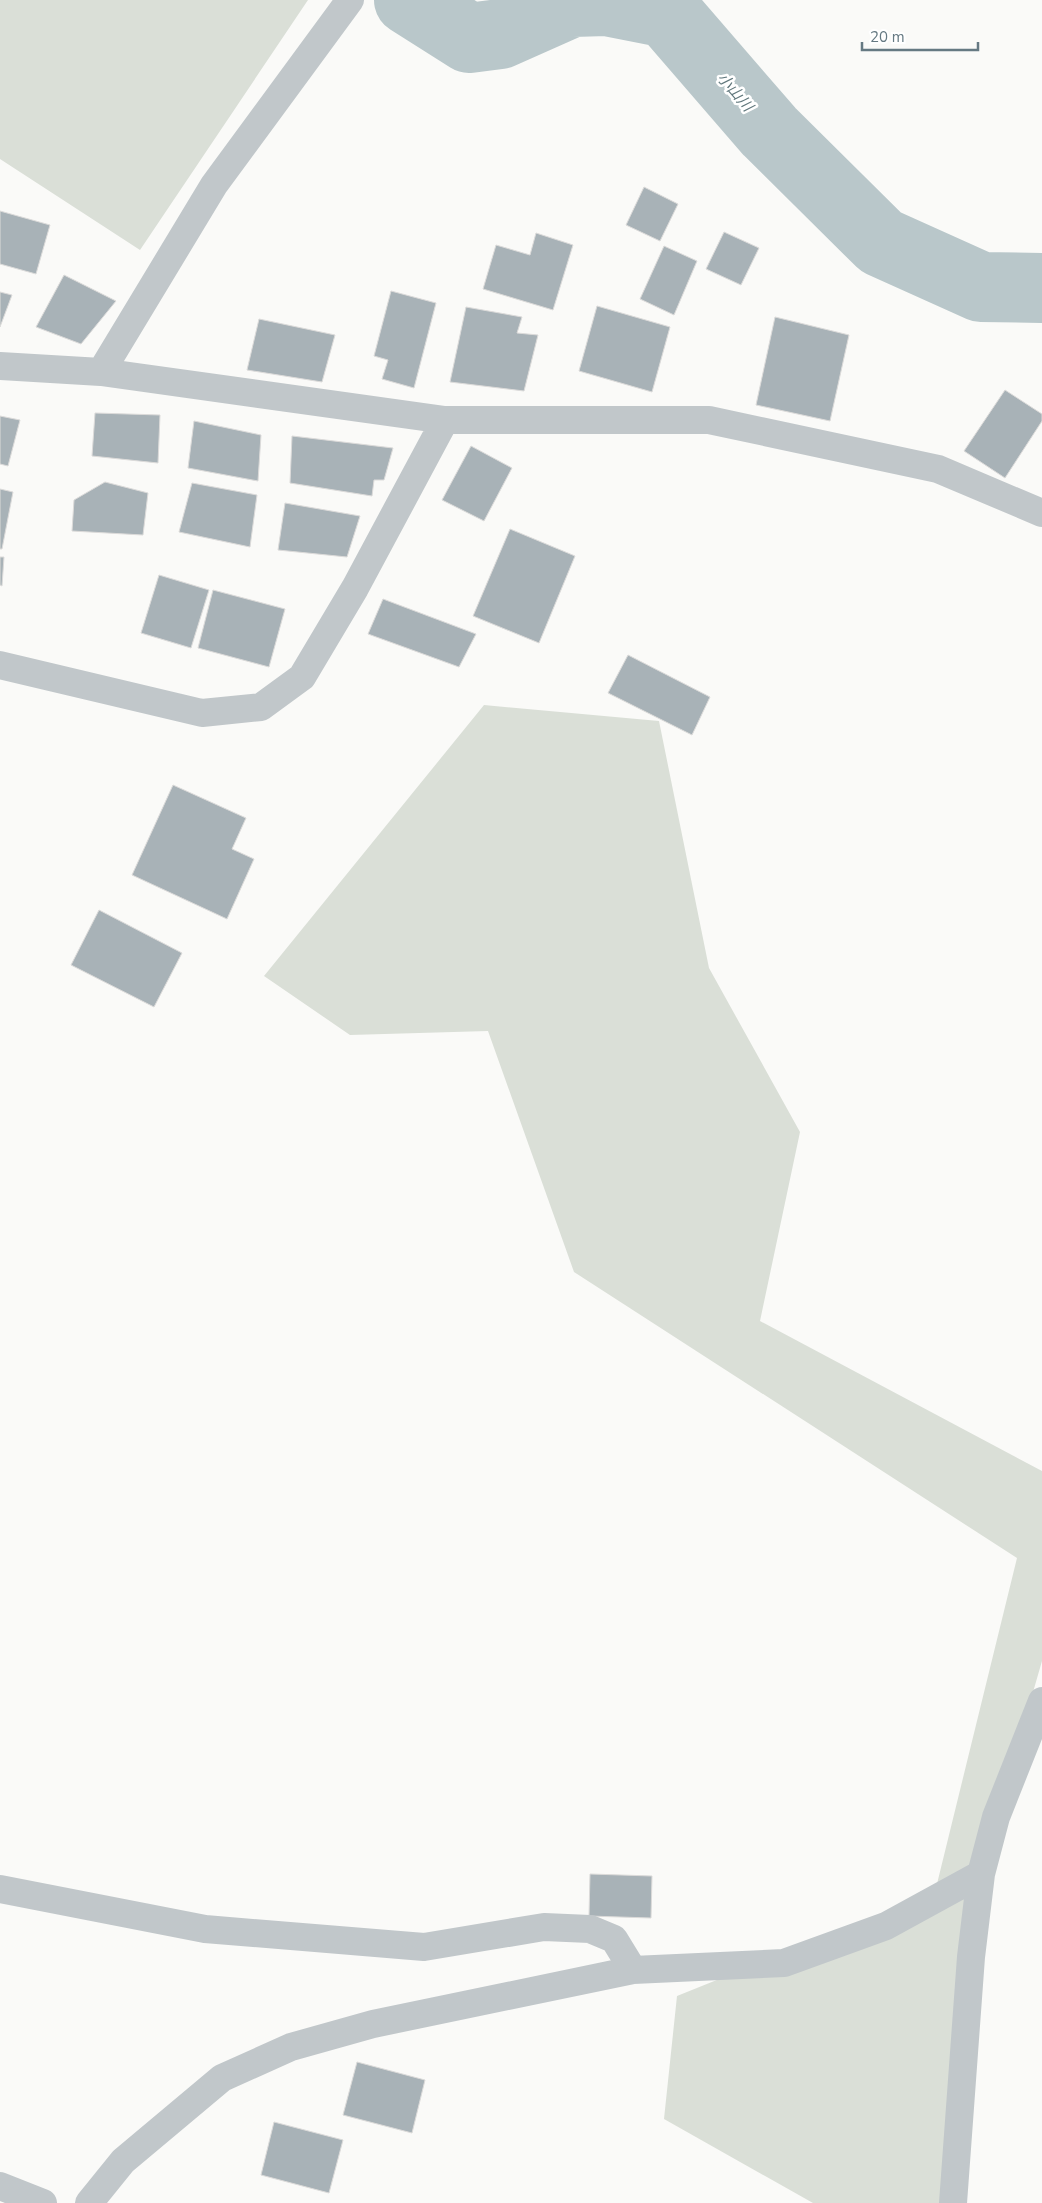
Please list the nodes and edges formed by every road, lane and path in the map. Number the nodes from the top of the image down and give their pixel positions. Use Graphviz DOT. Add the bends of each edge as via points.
graph roads {
  1 [pos="350,0"];
  2 [pos="0,366"];
  3 [pos="101,372"];
  4 [pos="446,420"];
  5 [pos="1042,513"];
  6 [pos="0,665"];
  7 [pos="1042,1701"];
  8 [pos="1032,1759"];
  9 [pos="981,1874"];
  10 [pos="0,1889"];
  11 [pos="633,1970"];
  12 [pos="0,2186"];
  13 [pos="43,2203"];
  14 [pos="90,2203"];
  15 [pos="953,2203"];
  1 -- 3 [label="street" via="214,185"];
  2 -- 3 [label="street"];
  3 -- 4 [label="street"];
  4 -- 5 [label="street" via="709,420 938,469"];
  4 -- 6 [label="street" via="302,676 261,707 202,713"];
  7 -- 8 [label="street"];
  8 -- 9 [label="street" via="996,1817"];
  9 -- 11 [label="street" via="886,1926 784,1963"];
  9 -- 15 [label="street" via="971,1957"];
  10 -- 11 [label="street" via="205,1929 424,1947 544,1927 590,1929 614,1939"];
  11 -- 14 [label="street" via="373,2024 291,2047 222,2078 123,2161"];
  12 -- 13 [label="street"];
}
